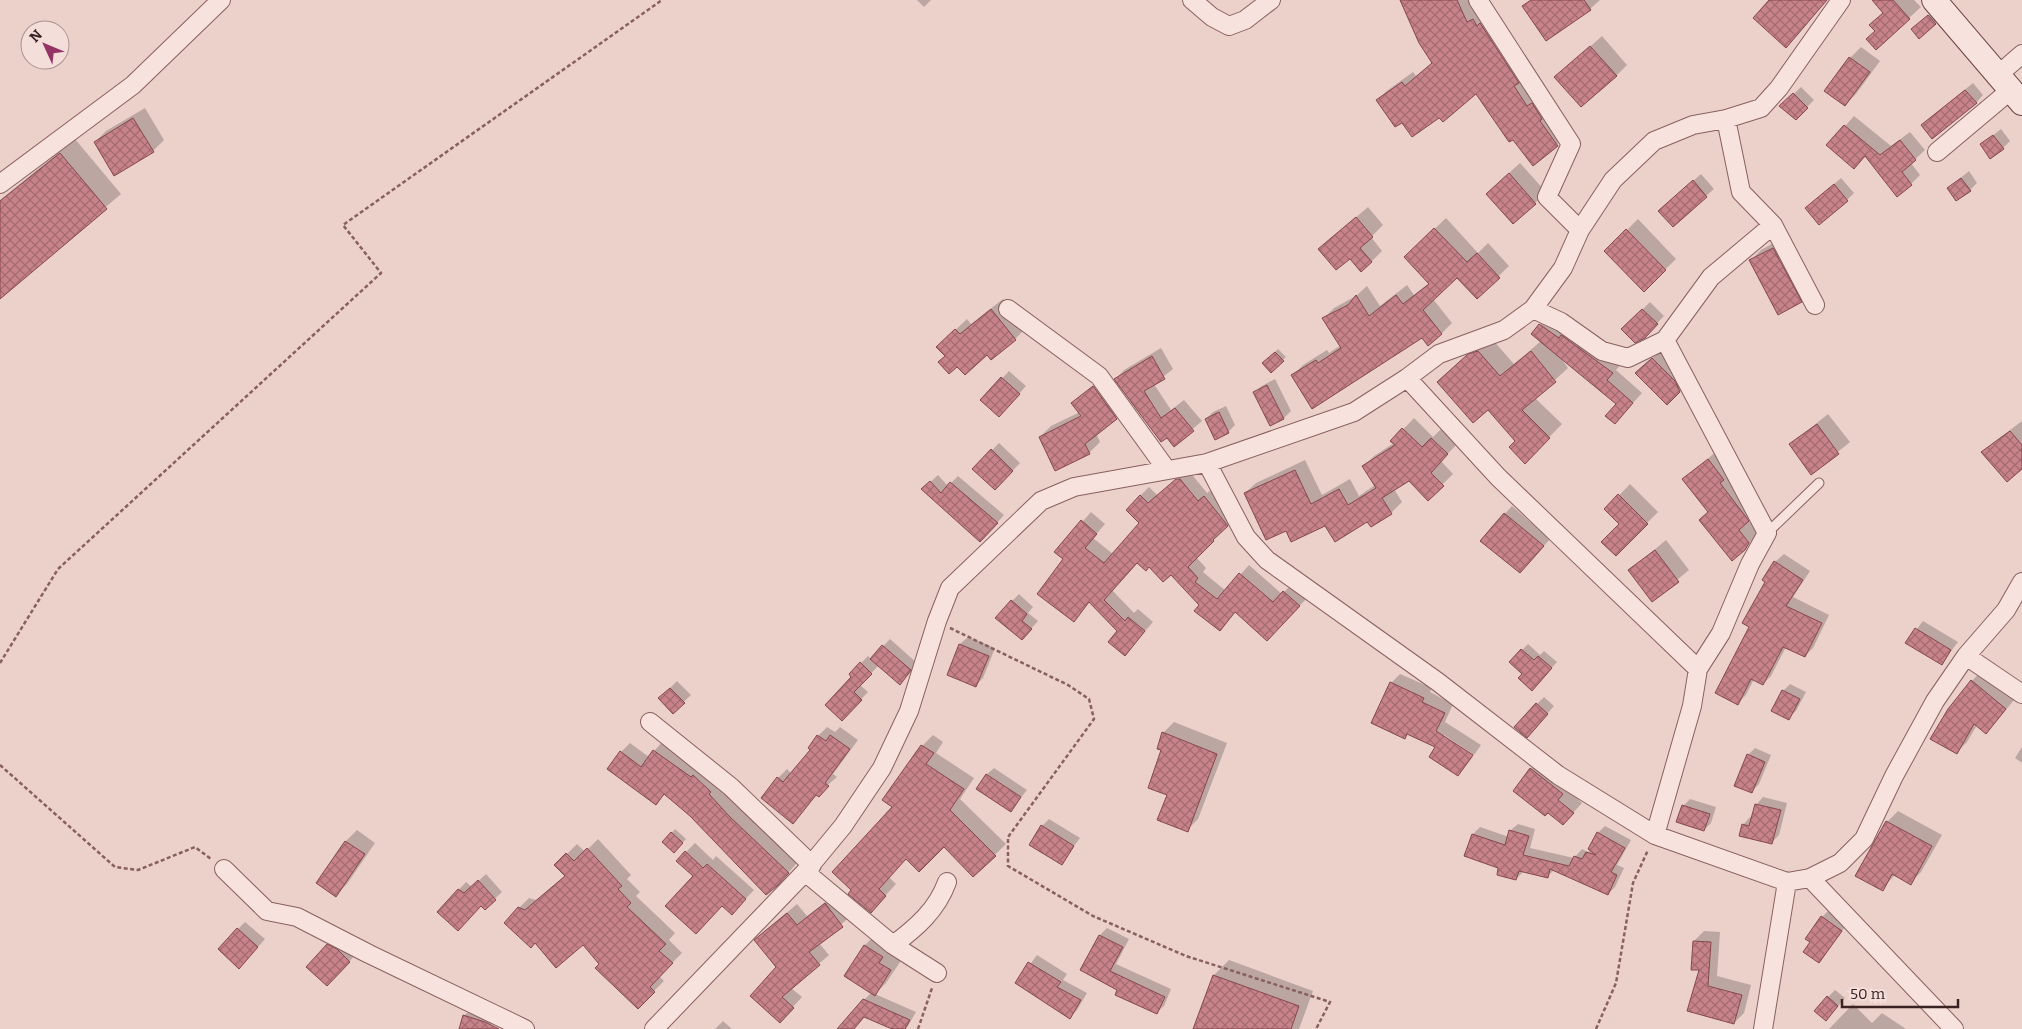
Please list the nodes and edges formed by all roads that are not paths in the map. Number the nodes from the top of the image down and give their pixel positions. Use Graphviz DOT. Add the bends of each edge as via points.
graph roads {
  1 [pos="220,0"];
  2 [pos="1192,0"];
  3 [pos="1271,0"];
  4 [pos="1478,0"];
  5 [pos="1842,0"];
  6 [pos="1934,0"];
  7 [pos="2022,54"];
  8 [pos="2011,89"];
  9 [pos="1726,119"];
  10 [pos="1937,152"];
  11 [pos="0,184"];
  12 [pos="1773,224"];
  13 [pos="1580,230"];
  14 [pos="1815,305"];
  15 [pos="1008,309"];
  16 [pos="1534,309"];
  17 [pos="1665,340"];
  18 [pos="1407,378"];
  19 [pos="1207,463"];
  20 [pos="1167,470"];
  21 [pos="1818,482"];
  22 [pos="1767,533"];
  23 [pos="2022,582"];
  24 [pos="1966,656"];
  25 [pos="1698,669"];
  26 [pos="2022,694"];
  27 [pos="650,722"];
  28 [pos="1656,835"];
  29 [pos="808,868"];
  30 [pos="224,869"];
  31 [pos="1810,878"];
  32 [pos="947,882"];
  33 [pos="1787,882"];
  34 [pos="893,944"];
  35 [pos="937,973"];
  36 [pos="525,1029"];
  37 [pos="654,1029"];
  38 [pos="1763,1029"];
  39 [pos="1954,1029"];
  1 -- 11 [label="street" via="133,85"];
  2 -- 3 [label="street" via="1229,26 1245,20"];
  4 -- 13 [label="street" via="1571,144 1547,196"];
  5 -- 9 [label="street" via="1761,108"];
  6 -- 8 [label="street"];
  7 -- 8 [label="street"];
  8 -- 10 [label="street"];
  9 -- 12 [label="street" via="1741,192"];
  9 -- 13 [label="street" via="1693,126 1654,141 1613,180"];
  12 -- 14 [label="street"];
  12 -- 17 [label="street" via="1711,277"];
  13 -- 16 [label="street" via="1563,268"];
  15 -- 20 [label="street" via="1099,376"];
  16 -- 17 [label="street" via="1561,322 1602,351 1617,356 1628,358"];
  16 -- 18 [label="street" via="1504,330 1440,354"];
  17 -- 22 [label="street"];
  18 -- 19 [label="street" via="1354,412"];
  18 -- 25 [label="street" via="1498,477"];
  19 -- 20 [label="street"];
  19 -- 28 [label="street" via="1246,537 1266,560 1438,682 1558,775"];
  20 -- 29 [label="street" via="1074,487 1041,501 950,588 908,711 882,768 843,826"];
  21 -- 22 [label="lane"];
  22 -- 25 [label="street" via="1721,633"];
  23 -- 24 [label="street" via="2006,610"];
  24 -- 26 [label="street"];
  24 -- 31 [label="street" via="1935,701 1864,839 1840,863"];
  25 -- 28 [label="street" via="1692,706"];
  27 -- 29 [label="street" via="731,787"];
  28 -- 33 [label="street"];
  29 -- 34 [label="street"];
  29 -- 37 [label="street"];
  30 -- 36 [label="street" via="267,911 297,917"];
  31 -- 33 [label="street"];
  31 -- 39 [label="street"];
  32 -- 34 [label="street" via="942,898 930,912 911,932"];
  33 -- 38 [label="street"];
  34 -- 35 [label="street"];
}
